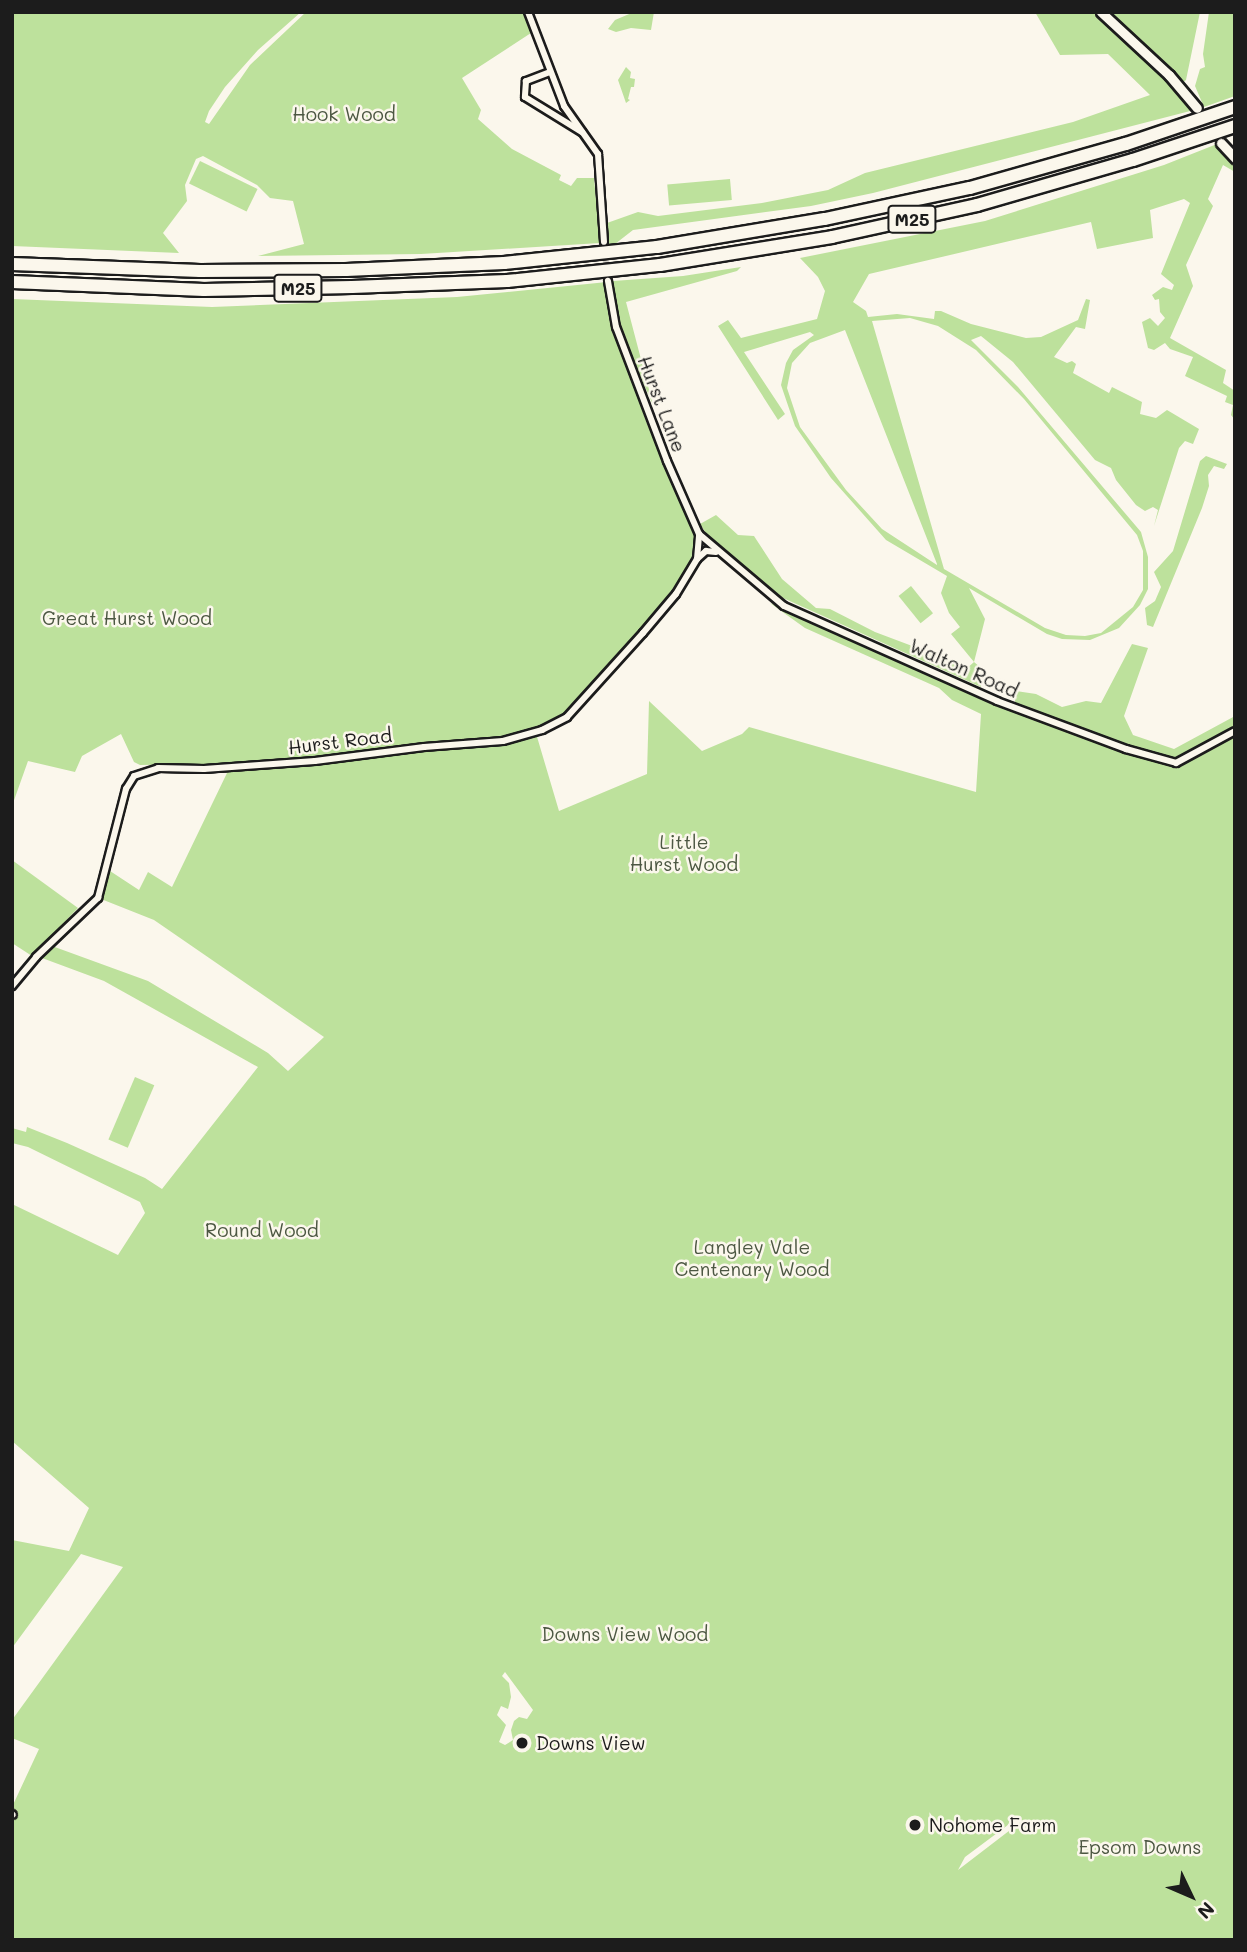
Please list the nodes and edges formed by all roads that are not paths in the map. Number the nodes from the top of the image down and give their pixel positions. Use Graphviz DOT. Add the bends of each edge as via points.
graph roads {
  1 [pos="528,12"];
  2 [pos="1101,12"];
  3 [pos="551,72"];
  4 [pos="1235,107"];
  5 [pos="1197,108"];
  6 [pos="1235,126"];
  7 [pos="583,133"];
  8 [pos="1221,143"];
  9 [pos="1235,158"];
  10 [pos="604,242"];
  11 [pos="12,264"];
  12 [pos="608,281"];
  13 [pos="12,282"];
  14 [pos="699,534"];
  15 [pos="716,551"];
  16 [pos="697,559"];
  17 [pos="1235,731"];
  18 [pos="12,986"];
  1 -- 3 [label="street"];
  2 -- 5 [label="street" via="1169,75"];
  3 -- 7 [label="street" via="564,106"];
  3 -- 7 [label="street" via="526,81 525,97"];
  4 -- 11 [label="highway, M25" via="1126,144 970,188 825,219 657,247 505,263 346,270 200,271"];
  6 -- 13 [label="highway, M25" via="977,205 832,237 660,265 507,281 352,287 204,290"];
  7 -- 10 [label="street" via="598,154"];
  8 -- 9 [label="street"];
  12 -- 14 [label="street, Hurst Lane" via="616,327"];
  14 -- 15 [label="street, Walton Road"];
  14 -- 16 [label="street, Hurst Road"];
  15 -- 16 [label="street" via="706,551"];
  15 -- 17 [label="street, Walton Road" via="784,606 997,701 1126,749 1176,763"];
  16 -- 18 [label="street, Hurst Road" via="671,600 609,674 566,717 542,730 503,741 316,761 158,768 134,776 126,789 98,898"];
}
